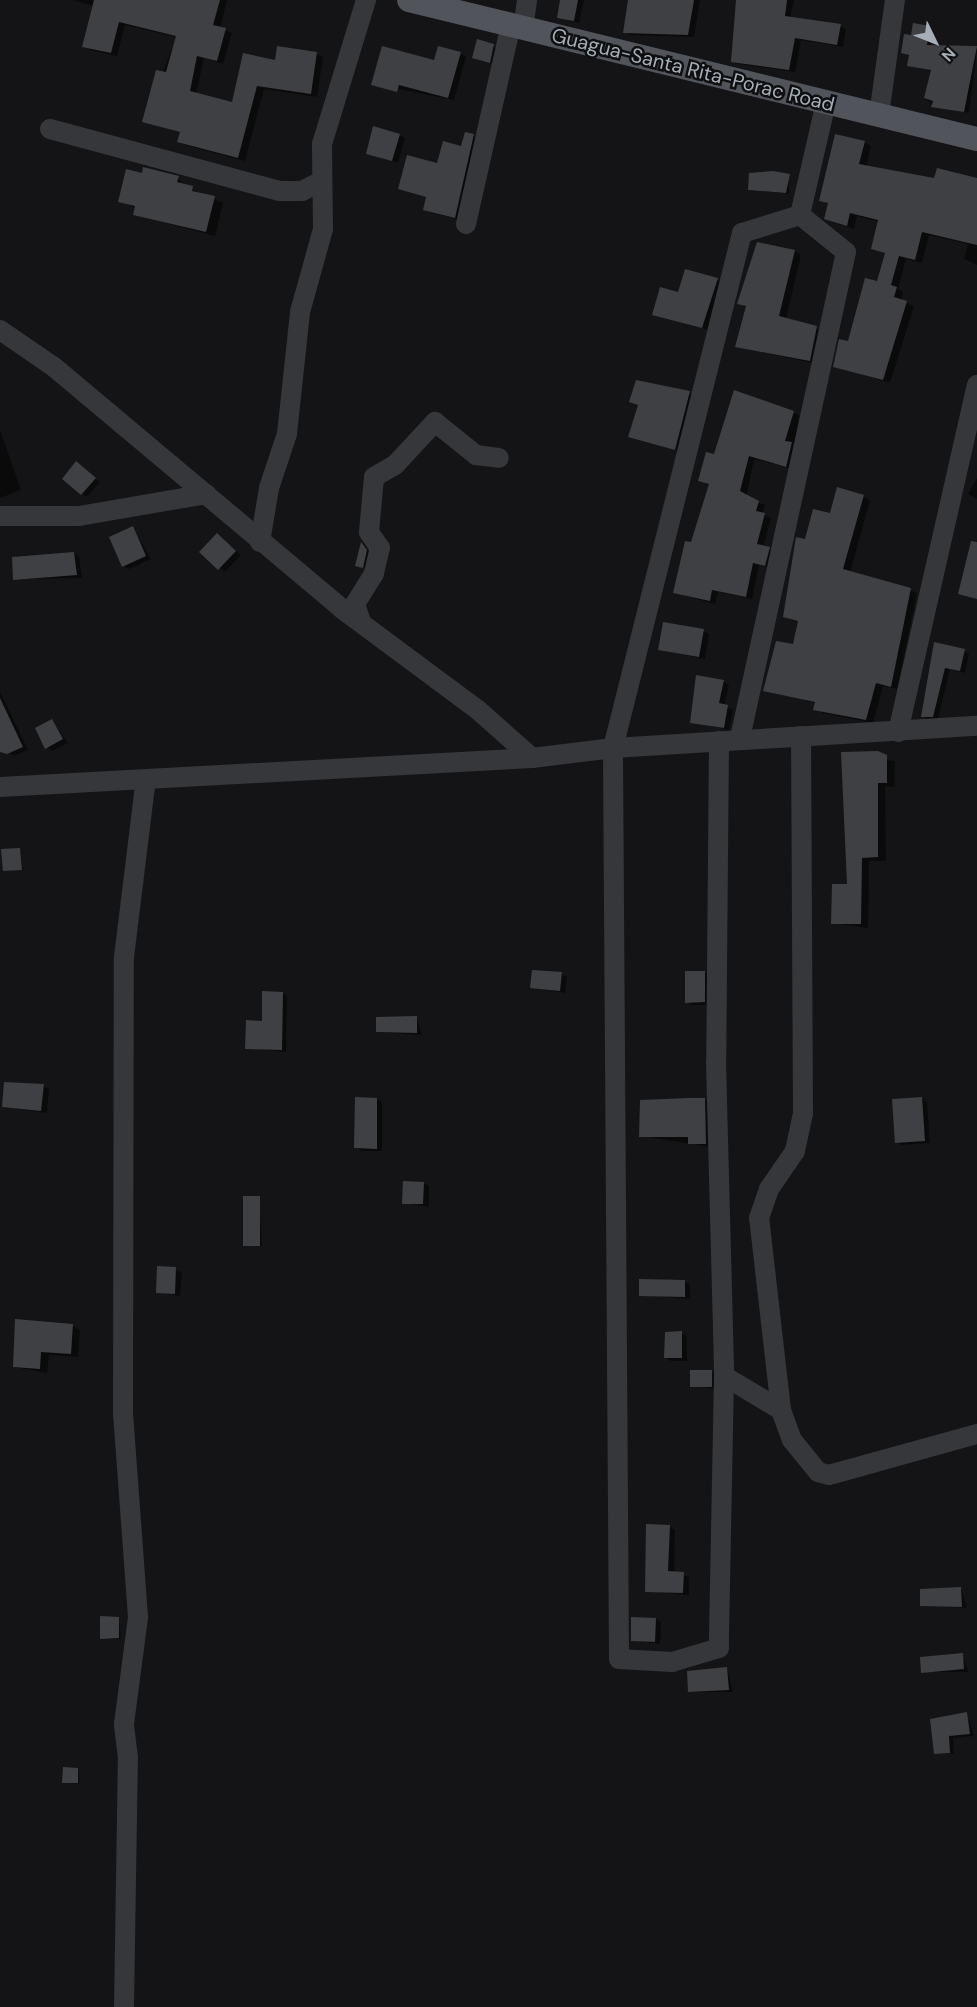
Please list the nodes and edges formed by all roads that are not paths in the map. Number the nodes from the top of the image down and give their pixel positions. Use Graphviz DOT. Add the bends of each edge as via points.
graph roads {
  1 [pos="366,0"];
  2 [pos="409,0"];
  3 [pos="527,0"];
  4 [pos="895,0"];
  5 [pos="517,27"];
  6 [pos="826,102"];
  7 [pos="879,115"];
  8 [pos="50,129"];
  9 [pos="977,139"];
  10 [pos="320,182"];
  11 [pos="800,215"];
  12 [pos="466,224"];
  13 [pos="0,330"];
  14 [pos="977,385"];
  15 [pos="499,458"];
  16 [pos="206,494"];
  17 [pos="0,516"];
  18 [pos="260,542"];
  19 [pos="361,622"];
  20 [pos="977,726"];
  21 [pos="898,732"];
  22 [pos="801,736"];
  23 [pos="740,739"];
  24 [pos="719,741"];
  25 [pos="613,748"];
  26 [pos="532,758"];
  27 [pos="146,779"];
  28 [pos="0,787"];
  29 [pos="724,1376"];
  30 [pos="781,1410"];
  31 [pos="977,1434"];
  32 [pos="124,2007"];
  1 -- 10 [label="street" via="322,144"];
  2 -- 5 [label="main road, Guagua-Santa Rita-Porac Road"];
  3 -- 5 [label="street"];
  4 -- 7 [label="street"];
  5 -- 6 [label="main road, Guagua-Santa Rita-Porac Road"];
  5 -- 12 [label="street"];
  6 -- 7 [label="main road, Guagua-Santa Rita-Porac Road"];
  6 -- 11 [label="street"];
  7 -- 9 [label="main road, Guagua-Santa Rita-Porac Road"];
  8 -- 10 [label="street" via="279,191 302,191"];
  10 -- 18 [label="street" via="322,229 300,312 287,434"];
  11 -- 23 [label="street" via="846,252"];
  11 -- 25 [label="street" via="742,233"];
  13 -- 16 [label="street" via="54,367"];
  14 -- 21 [label="street"];
  15 -- 19 [label="street" via="476,455 435,422 396,465 374,477 369,532 380,548 374,573 355,604"];
  16 -- 17 [label="street" via="79,516"];
  16 -- 18 [label="street"];
  18 -- 19 [label="street"];
  19 -- 26 [label="street"];
  20 -- 21 [label="street"];
  21 -- 22 [label="street"];
  22 -- 23 [label="street"];
  22 -- 30 [label="street" via="803,1113 795,1151 769,1189 759,1218"];
  23 -- 24 [label="street"];
  24 -- 25 [label="street"];
  24 -- 29 [label="street" via="716,1062"];
  25 -- 26 [label="street"];
  25 -- 29 [label="street" via="619,1659 672,1662 719,1648"];
  26 -- 27 [label="street"];
  27 -- 28 [label="street"];
  27 -- 32 [label="street" via="124,980 123,1415 138,1617 124,1724 128,1758"];
  29 -- 30 [label="street"];
  30 -- 31 [label="street" via="792,1440 818,1472 829,1475"];
}
